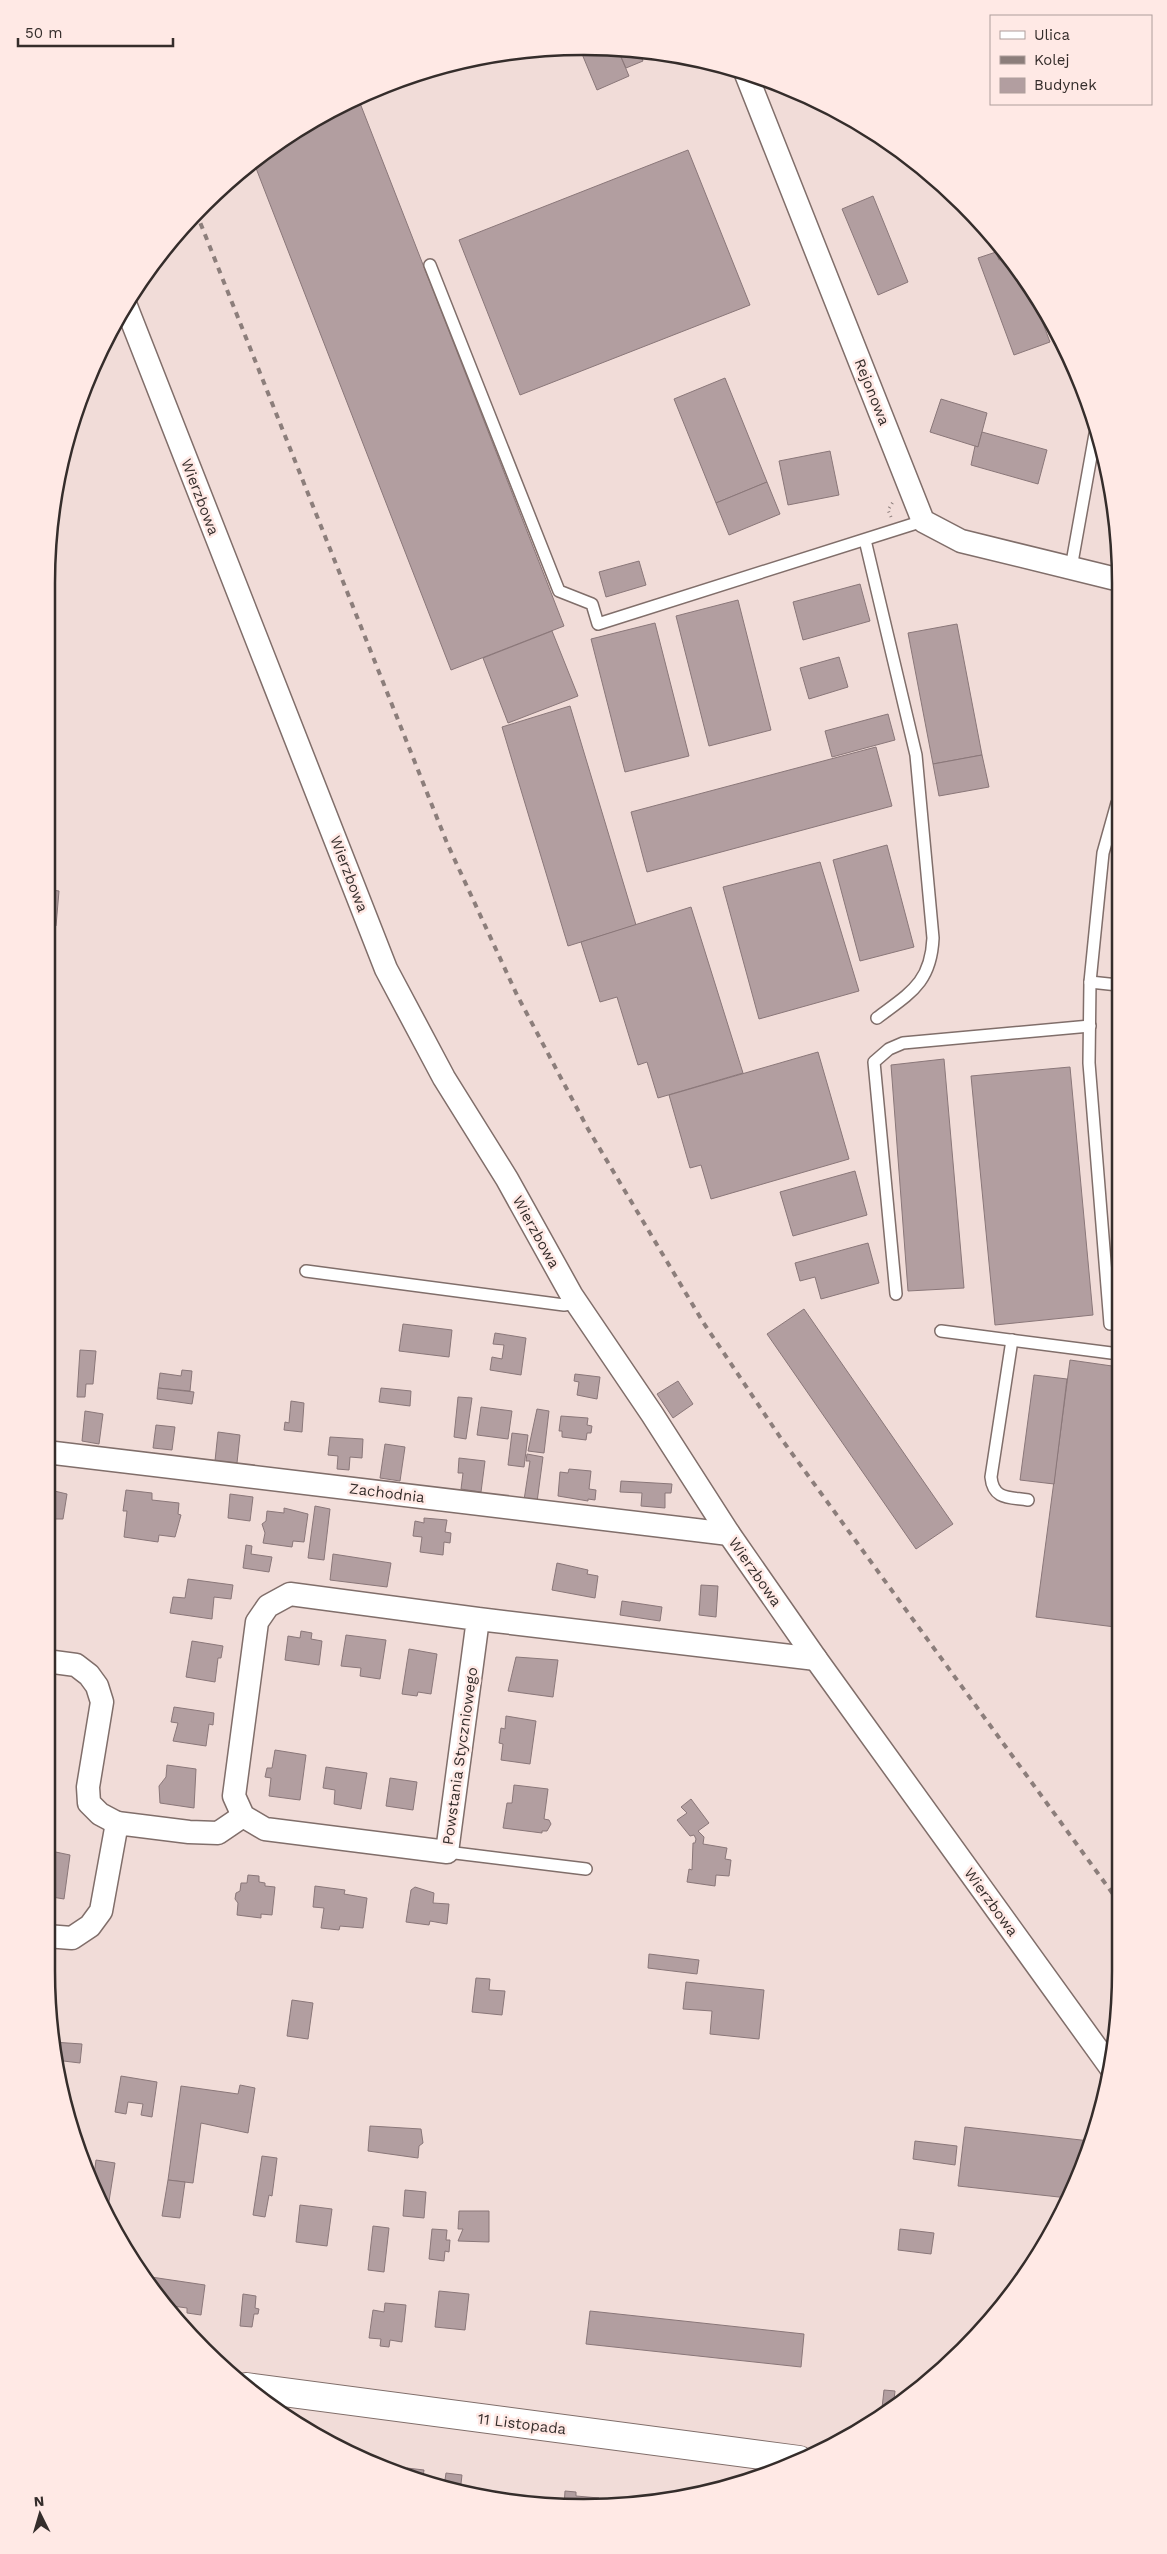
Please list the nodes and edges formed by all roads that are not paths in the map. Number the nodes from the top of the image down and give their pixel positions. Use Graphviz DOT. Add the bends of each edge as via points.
graph roads {
  1 [pos="749,82"];
  2 [pos="430,265"];
  3 [pos="129,314"];
  4 [pos="1093,444"];
  5 [pos="923,521"];
  6 [pos="864,540"];
  7 [pos="1071,568"];
  8 [pos="1112,578"];
  9 [pos="1112,821"];
  10 [pos="1090,982"];
  11 [pos="1112,984"];
  12 [pos="877,1018"];
  13 [pos="1090,1026"];
  14 [pos="306,1271"];
  15 [pos="896,1294"];
  16 [pos="576,1303"];
  17 [pos="1110,1324"];
  18 [pos="941,1331"];
  19 [pos="1012,1340"];
  20 [pos="1112,1353"];
  21 [pos="55,1453"];
  22 [pos="1028,1500"];
  23 [pos="728,1534"];
  24 [pos="478,1619"];
  25 [pos="816,1659"];
  26 [pos="55,1662"];
  27 [pos="244,1816"];
  28 [pos="117,1823"];
  29 [pos="447,1852"];
  30 [pos="586,1869"];
  31 [pos="55,1937"];
  32 [pos="1104,2059"];
  33 [pos="261,2389"];
  34 [pos="784,2460"];
  1 -- 5 [label="street, Rejonowa"];
  2 -- 6 [label="lane" via="559,591 592,604 598,624"];
  3 -- 16 [label="street, Wierzbowa" via="386,969 444,1078 507,1179"];
  4 -- 7 [label="lane"];
  5 -- 6 [label="lane"];
  5 -- 7 [label="street" via="961,541"];
  6 -- 12 [label="lane" via="916,756 933,938 932,960 916,988"];
  7 -- 8 [label="street"];
  9 -- 10 [label="lane" via="1103,853"];
  10 -- 11 [label="lane"];
  10 -- 13 [label="lane"];
  13 -- 15 [label="lane" via="904,1043 874,1062"];
  13 -- 17 [label="lane" via="1089,1063"];
  14 -- 16 [label="lane" via="564,1305"];
  16 -- 23 [label="street, Wierzbowa"];
  18 -- 19 [label="lane"];
  19 -- 20 [label="lane"];
  19 -- 22 [label="lane" via="991,1478 992,1488 998,1495"];
  21 -- 23 [label="street, Zachodnia"];
  23 -- 25 [label="street, Wierzbowa"];
  24 -- 25 [label="street"];
  24 -- 27 [label="street" via="290,1594 268,1606 257,1622 234,1796"];
  24 -- 29 [label="street, Powstania Styczniowego"];
  25 -- 32 [label="street, Wierzbowa"];
  26 -- 28 [label="street" via="76,1665 97,1686 102,1702 88,1787 89,1803 100,1814"];
  27 -- 28 [label="street" via="218,1833"];
  27 -- 29 [label="street, Powstania Styczniowego" via="265,1829"];
  28 -- 31 [label="street" via="101,1911 90,1926 72,1938"];
  29 -- 30 [label="lane"];
  33 -- 34 [label="main road, 11 Listopada"];
}
